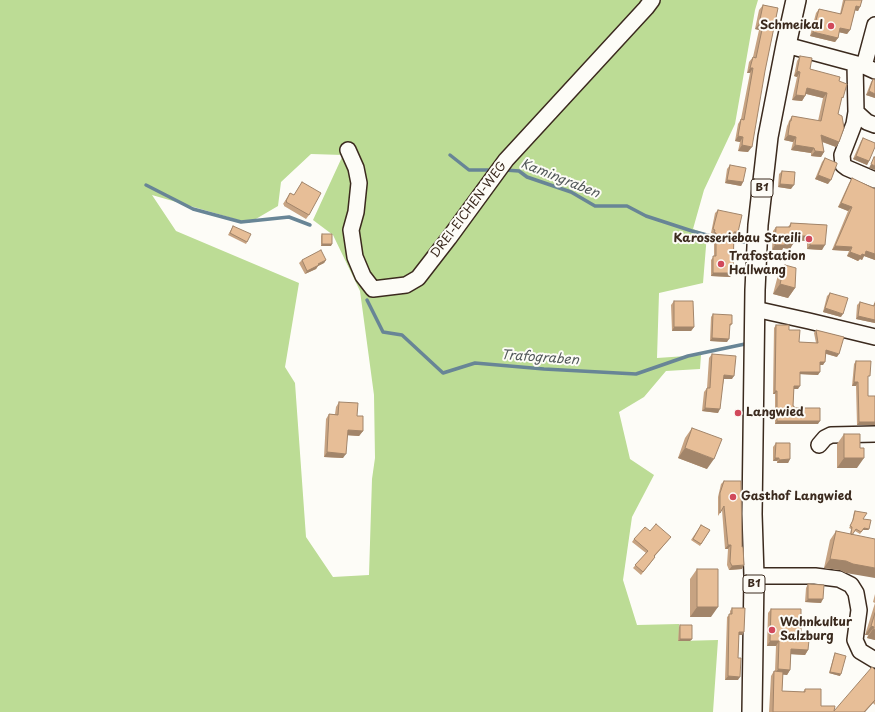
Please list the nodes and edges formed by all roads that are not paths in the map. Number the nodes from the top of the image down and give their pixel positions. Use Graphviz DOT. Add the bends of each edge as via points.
graph roads {
  1 [pos="652,0"];
  2 [pos="796,0"];
  3 [pos="875,25"];
  4 [pos="786,45"];
  5 [pos="865,67"];
  6 [pos="856,112"];
  7 [pos="875,125"];
  8 [pos="348,150"];
  9 [pos="875,180"];
  10 [pos="755,308"];
  11 [pos="875,337"];
  12 [pos="875,434"];
  13 [pos="819,445"];
  14 [pos="754,576"];
  15 [pos="875,660"];
  16 [pos="752,712"];
  1 -- 8 [label="street, DREI-EICHEN-WEG" via="506,160 418,278 406,285 373,289 363,276 355,258 351,230 359,183"];
  2 -- 4 [label="main road, B1"];
  3 -- 5 [label="street"];
  4 -- 5 [label="street"];
  4 -- 10 [label="main road, B1" via="767,145 758,226"];
  5 -- 6 [label="street"];
  6 -- 7 [label="street" via="867,122"];
  6 -- 9 [label="street" via="842,155 843,165"];
  10 -- 11 [label="street"];
  10 -- 14 [label="main road, B1" via="752,514"];
  12 -- 13 [label="street" via="831,435"];
  14 -- 15 [label="street" via="815,576 839,579 851,585 856,593 859,610 855,640 860,651"];
  14 -- 16 [label="main road, B1"];
}
